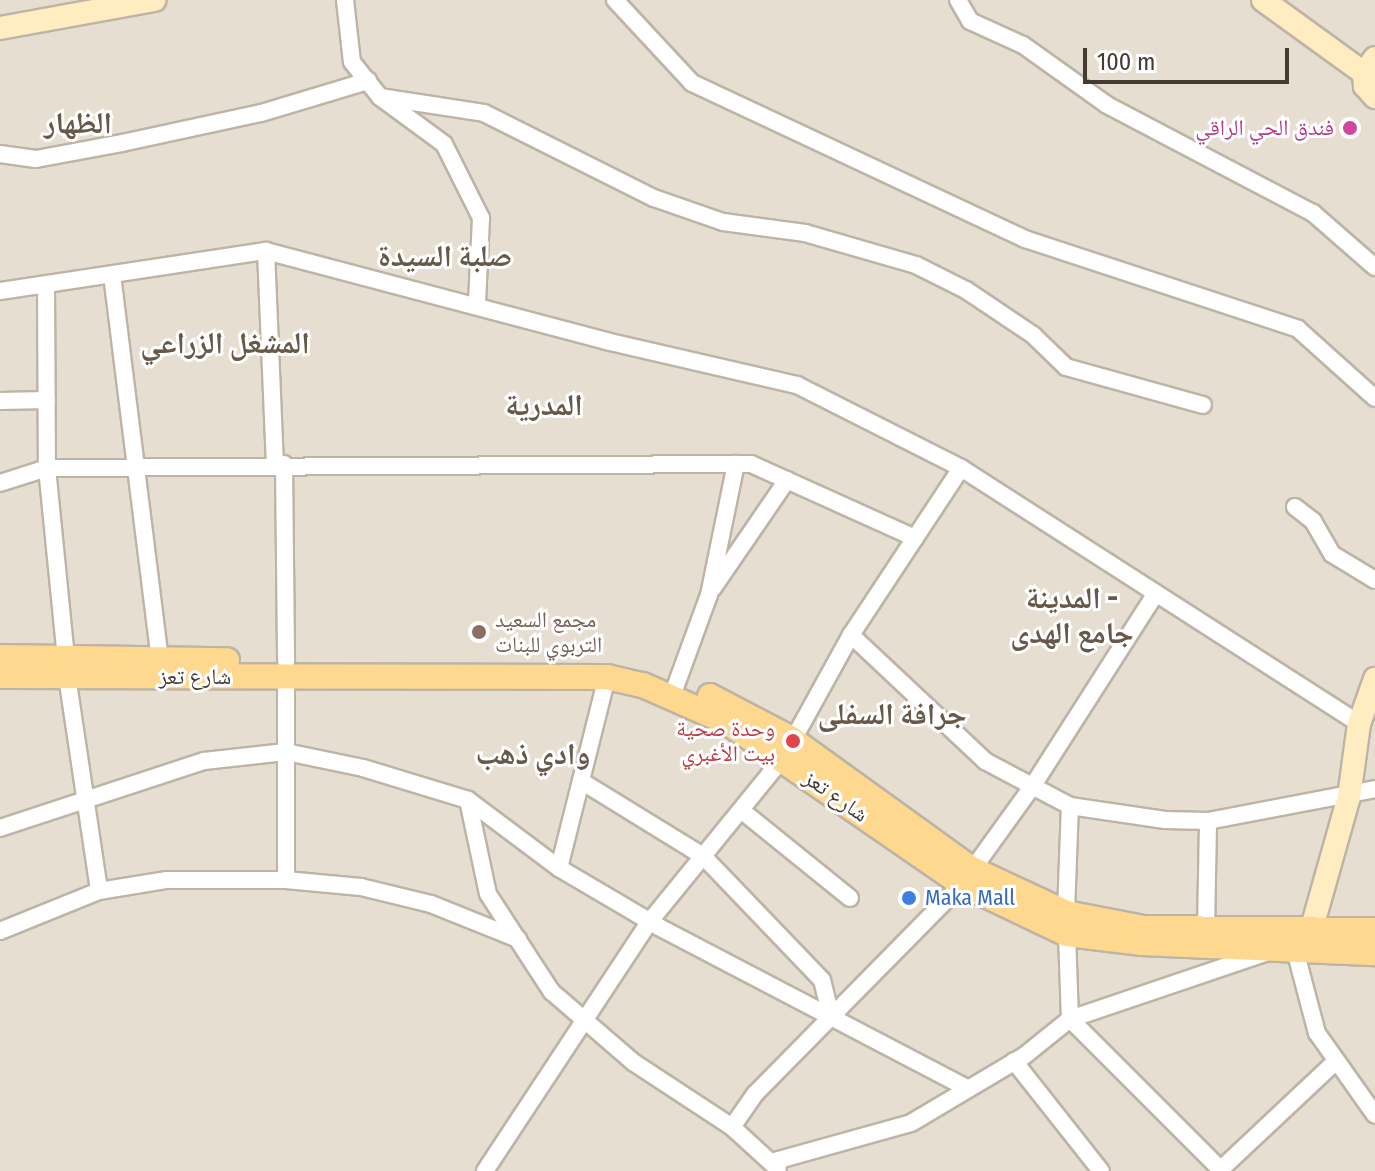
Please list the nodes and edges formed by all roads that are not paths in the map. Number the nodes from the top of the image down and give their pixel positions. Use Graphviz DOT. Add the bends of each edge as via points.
graph roads {
  1 [pos="154,0"];
  2 [pos="345,0"];
  3 [pos="615,0"];
  4 [pos="958,0"];
  5 [pos="1263,0"];
  6 [pos="0,28"];
  7 [pos="1370,66"];
  8 [pos="368,81"];
  9 [pos="380,97"];
  10 [pos="1375,97"];
  11 [pos="0,154"];
  12 [pos="266,251"];
  13 [pos="1375,267"];
  14 [pos="112,275"];
  15 [pos="46,286"];
  16 [pos="0,291"];
  17 [pos="477,303"];
  18 [pos="1375,398"];
  19 [pos="47,400"];
  20 [pos="0,401"];
  21 [pos="1203,405"];
  22 [pos="280,464"];
  23 [pos="736,464"];
  24 [pos="136,467"];
  25 [pos="47,468"];
  26 [pos="961,468"];
  27 [pos="787,480"];
  28 [pos="0,483"];
  29 [pos="1295,507"];
  30 [pos="915,538"];
  31 [pos="1375,580"];
  32 [pos="709,595"];
  33 [pos="1155,595"];
  34 [pos="851,635"];
  35 [pos="0,657"];
  36 [pos="160,659"];
  37 [pos="66,667"];
  38 [pos="286,669"];
  39 [pos="0,676"];
  40 [pos="607,677"];
  41 [pos="1375,679"];
  42 [pos="675,688"];
  43 [pos="1359,724"];
  44 [pos="787,748"];
  45 [pos="286,752"];
  46 [pos="581,781"];
  47 [pos="1032,787"];
  48 [pos="1375,789"];
  49 [pos="1349,797"];
  50 [pos="468,800"];
  51 [pos="85,802"];
  52 [pos="1070,806"];
  53 [pos="741,810"];
  54 [pos="1208,821"];
  55 [pos="0,828"];
  56 [pos="703,856"];
  57 [pos="559,868"];
  58 [pos="966,876"];
  59 [pos="286,880"];
  60 [pos="99,891"];
  61 [pos="850,898"];
  62 [pos="650,921"];
  63 [pos="1066,924"];
  64 [pos="1206,928"];
  65 [pos="1375,930"];
  66 [pos="0,931"];
  67 [pos="518,939"];
  68 [pos="1296,944"];
  69 [pos="1375,953"];
  70 [pos="831,1015"];
  71 [pos="1070,1019"];
  72 [pos="587,1022"];
  73 [pos="1014,1061"];
  74 [pos="1335,1062"];
  75 [pos="965,1087"];
  76 [pos="1375,1115"];
  77 [pos="732,1127"];
  78 [pos="777,1166"];
  79 [pos="485,1171"];
  80 [pos="1101,1171"];
  81 [pos="1221,1171"];
  1 -- 6 [label="main road"];
  2 -- 8 [label="street" via="352,62"];
  3 -- 18 [label="street" via="692,83 1025,239 1298,329"];
  4 -- 13 [label="street" via="970,21 1023,45 1107,105 1313,213"];
  5 -- 7 [label="main road"];
  7 -- 10 [label="main road" via="1365,86"];
  8 -- 9 [label="street"];
  8 -- 11 [label="street" via="261,113 122,143 36,159"];
  9 -- 17 [label="street" via="444,144 481,218"];
  9 -- 21 [label="street" via="484,113 654,198 723,222 805,233 916,265 966,290 1033,335 1066,367"];
  12 -- 14 [label="street"];
  12 -- 17 [label="street"];
  12 -- 22 [label="street"];
  14 -- 15 [label="street"];
  14 -- 24 [label="street"];
  15 -- 16 [label="street"];
  15 -- 19 [label="street"];
  17 -- 26 [label="street" via="606,341 797,385"];
  19 -- 20 [label="street"];
  19 -- 25 [label="street"];
  22 -- 23 [label="street"];
  22 -- 24 [label="street"];
  22 -- 38 [label="street"];
  23 -- 27 [label="street" via="751,464"];
  23 -- 32 [label="street"];
  24 -- 25 [label="street"];
  24 -- 36 [label="street"];
  25 -- 28 [label="street"];
  25 -- 37 [label="street"];
  26 -- 30 [label="street"];
  26 -- 33 [label="street"];
  27 -- 30 [label="street"];
  27 -- 32 [label="street"];
  29 -- 31 [label="street" via="1313,521 1332,554"];
  30 -- 34 [label="street"];
  32 -- 42 [label="street"];
  33 -- 43 [label="street"];
  33 -- 47 [label="street"];
  34 -- 44 [label="street"];
  34 -- 47 [label="street" via="985,761"];
  35 -- 37 [label="main road, شارع تعز"];
  36 -- 37 [label="main road, شارع تعز"];
  36 -- 38 [label="main road, شارع تعز"];
  37 -- 38 [label="main road, شارع تعز"];
  37 -- 39 [label="main road, شارع تعز"];
  37 -- 51 [label="street"];
  38 -- 40 [label="main road, شارع تعز"];
  38 -- 42 [label="main road, شارع تعز" via="610,663"];
  38 -- 45 [label="street"];
  40 -- 42 [label="main road, شارع تعز"];
  40 -- 46 [label="street"];
  41 -- 43 [label="main road"];
  42 -- 44 [label="main road, شارع تعز" via="727,722"];
  43 -- 49 [label="main road"];
  44 -- 53 [label="street"];
  44 -- 58 [label="main road, شارع تعز"];
  45 -- 50 [label="street"];
  45 -- 51 [label="street" via="204,761"];
  45 -- 59 [label="street"];
  46 -- 56 [label="street"];
  46 -- 57 [label="street"];
  47 -- 52 [label="street"];
  47 -- 58 [label="street"];
  48 -- 49 [label="street"];
  49 -- 54 [label="street"];
  49 -- 68 [label="main road"];
  50 -- 57 [label="street"];
  50 -- 67 [label="street" via="488,894"];
  51 -- 55 [label="street"];
  51 -- 60 [label="street"];
  52 -- 54 [label="street"];
  52 -- 63 [label="street"];
  53 -- 56 [label="street"];
  53 -- 61 [label="street"];
  54 -- 64 [label="street"];
  56 -- 62 [label="street"];
  56 -- 70 [label="street" via="822,980"];
  57 -- 62 [label="street"];
  58 -- 63 [label="main road, شارع تعز"];
  58 -- 70 [label="street"];
  59 -- 60 [label="street" via="167,880"];
  59 -- 67 [label="street" via="361,887 431,904"];
  60 -- 66 [label="street"];
  62 -- 70 [label="street"];
  62 -- 72 [label="street"];
  63 -- 64 [label="main road, شارع تعز"];
  63 -- 68 [label="main road, شارع تعز"];
  63 -- 71 [label="street"];
  64 -- 68 [label="main road, شارع تعز"];
  65 -- 68 [label="main road, شارع تعز"];
  67 -- 72 [label="street" via="552,992"];
  68 -- 69 [label="main road, شارع تعز"];
  68 -- 71 [label="street"];
  68 -- 74 [label="street" via="1307,1008"];
  70 -- 75 [label="street"];
  70 -- 77 [label="street" via="755,1094"];
  71 -- 73 [label="street"];
  71 -- 81 [label="street"];
  72 -- 77 [label="street" via="633,1062"];
  72 -- 79 [label="street"];
  73 -- 75 [label="street"];
  73 -- 80 [label="street"];
  74 -- 76 [label="street"];
  74 -- 81 [label="street"];
  75 -- 78 [label="street" via="911,1123"];
  77 -- 78 [label="street"];
}
